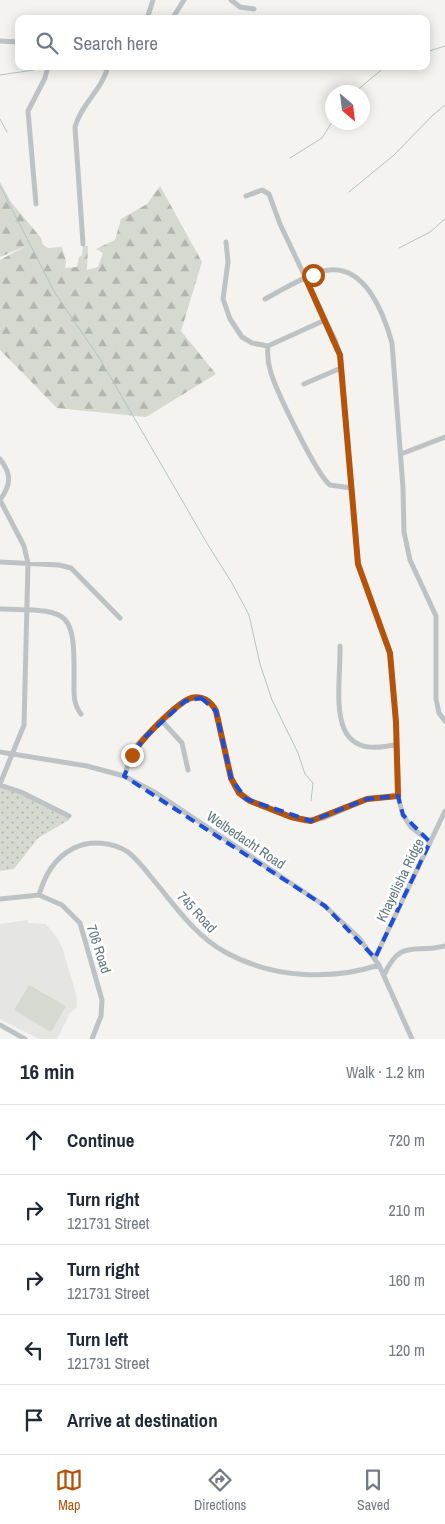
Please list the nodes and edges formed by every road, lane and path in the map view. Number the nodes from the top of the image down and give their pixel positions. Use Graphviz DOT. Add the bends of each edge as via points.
graph roads {
  1 [pos="153,0"];
  2 [pos="184,0"];
  3 [pos="231,0"];
  4 [pos="254,9"];
  5 [pos="147,15"];
  6 [pos="175,15"];
  7 [pos="0,41"];
  8 [pos="15,42"];
  9 [pos="47,70"];
  10 [pos="107,70"];
  11 [pos="246,196"];
  12 [pos="36,204"];
  13 [pos="226,242"];
  14 [pos="83,244"];
  15 [pos="306,279"];
  16 [pos="265,299"];
  17 [pos="325,320"];
  18 [pos="268,346"];
  19 [pos="341,368"];
  20 [pos="304,384"];
  21 [pos="445,437"];
  22 [pos="401,454"];
  23 [pos="0,459"];
  24 [pos="351,488"];
  25 [pos="0,500"];
  26 [pos="0,562"];
  27 [pos="28,563"];
  28 [pos="0,609"];
  29 [pos="27,609"];
  30 [pos="120,618"];
  31 [pos="340,646"];
  32 [pos="81,714"];
  33 [pos="162,721"];
  34 [pos="445,721"];
  35 [pos="396,744"];
  36 [pos="0,752"];
  37 [pos="14,755"];
  38 [pos="188,770"];
  39 [pos="124,776"];
  40 [pos="0,784"];
  41 [pos="398,796"];
  42 [pos="445,811"];
  43 [pos="69,816"];
  44 [pos="430,842"];
  45 [pos="40,895"];
  46 [pos="0,899"];
  47 [pos="445,946"];
  48 [pos="375,958"];
  49 [pos="380,965"];
  50 [pos="384,975"];
  51 [pos="0,1025"];
  52 [pos="25,1039"];
  53 [pos="92,1039"];
  54 [pos="411,1039"];
  1 -- 5 [label="street"];
  2 -- 6 [label="street"];
  3 -- 4 [label="street" via="240,7"];
  7 -- 8 [label="street"];
  9 -- 12 [label="street" via="28,111 31,182"];
  10 -- 14 [label="street" via="75,126"];
  11 -- 15 [label="street" via="262,190 269,194"];
  13 -- 18 [label="street" via="227,268 222,293 225,308 242,336 252,343"];
  15 -- 16 [label="street"];
  15 -- 17 [label="street"];
  15 -- 22 [label="street" via="322,271 342,271 360,280 371,294 392,343"];
  17 -- 18 [label="street"];
  17 -- 19 [label="street" via="335,340"];
  18 -- 24 [label="street" via="271,373 316,467 330,484"];
  19 -- 20 [label="street"];
  19 -- 24 [label="street"];
  21 -- 22 [label="street"];
  22 -- 34 [label="street" via="406,545 436,616 436,699 439,713"];
  23 -- 25 [label="street" via="10,477"];
  24 -- 35 [label="street" via="358,564 390,653"];
  25 -- 27 [label="street" via="24,546"];
  26 -- 27 [label="street"];
  27 -- 29 [label="street"];
  27 -- 30 [label="street" via="71,568"];
  28 -- 29 [label="street"];
  29 -- 32 [label="street" via="55,613 64,618 71,628 74,696"];
  29 -- 37 [label="street" via="24,722"];
  31 -- 35 [label="street" via="341,721 345,733 353,742 363,746"];
  33 -- 38 [label="street" via="182,743"];
  33 -- 39 [label="street" via="138,745"];
  33 -- 41 [label="street" via="188,699 208,701 220,722 235,787 246,799 291,817 316,820 367,799"];
  35 -- 41 [label="street"];
  36 -- 37 [label="street, Welbedacht Road"];
  37 -- 39 [label="street, Welbedacht Road" via="87,766"];
  37 -- 40 [label="street"];
  39 -- 48 [label="street, Welbedacht Road" via="156,793 325,906"];
  40 -- 43 [label="street"];
  41 -- 44 [label="street" via="403,815"];
  42 -- 44 [label="street, Khayelisha Ridge"];
  44 -- 48 [label="street, Khayelisha Ridge"];
  45 -- 46 [label="street"];
  45 -- 49 [label="street, 745 Road" via="49,871 68,851 85,845 111,845 136,860 206,939 247,963 325,976"];
  45 -- 53 [label="street, 706 Road" via="69,910 84,933 102,1000 101,1016"];
  47 -- 50 [label="street" via="400,952 391,959"];
  48 -- 49 [label="street, Welbedacht Road"];
  49 -- 50 [label="street, Welbedacht Road"];
  50 -- 54 [label="street, Welbedacht Road"];
  51 -- 52 [label="street"];
}
